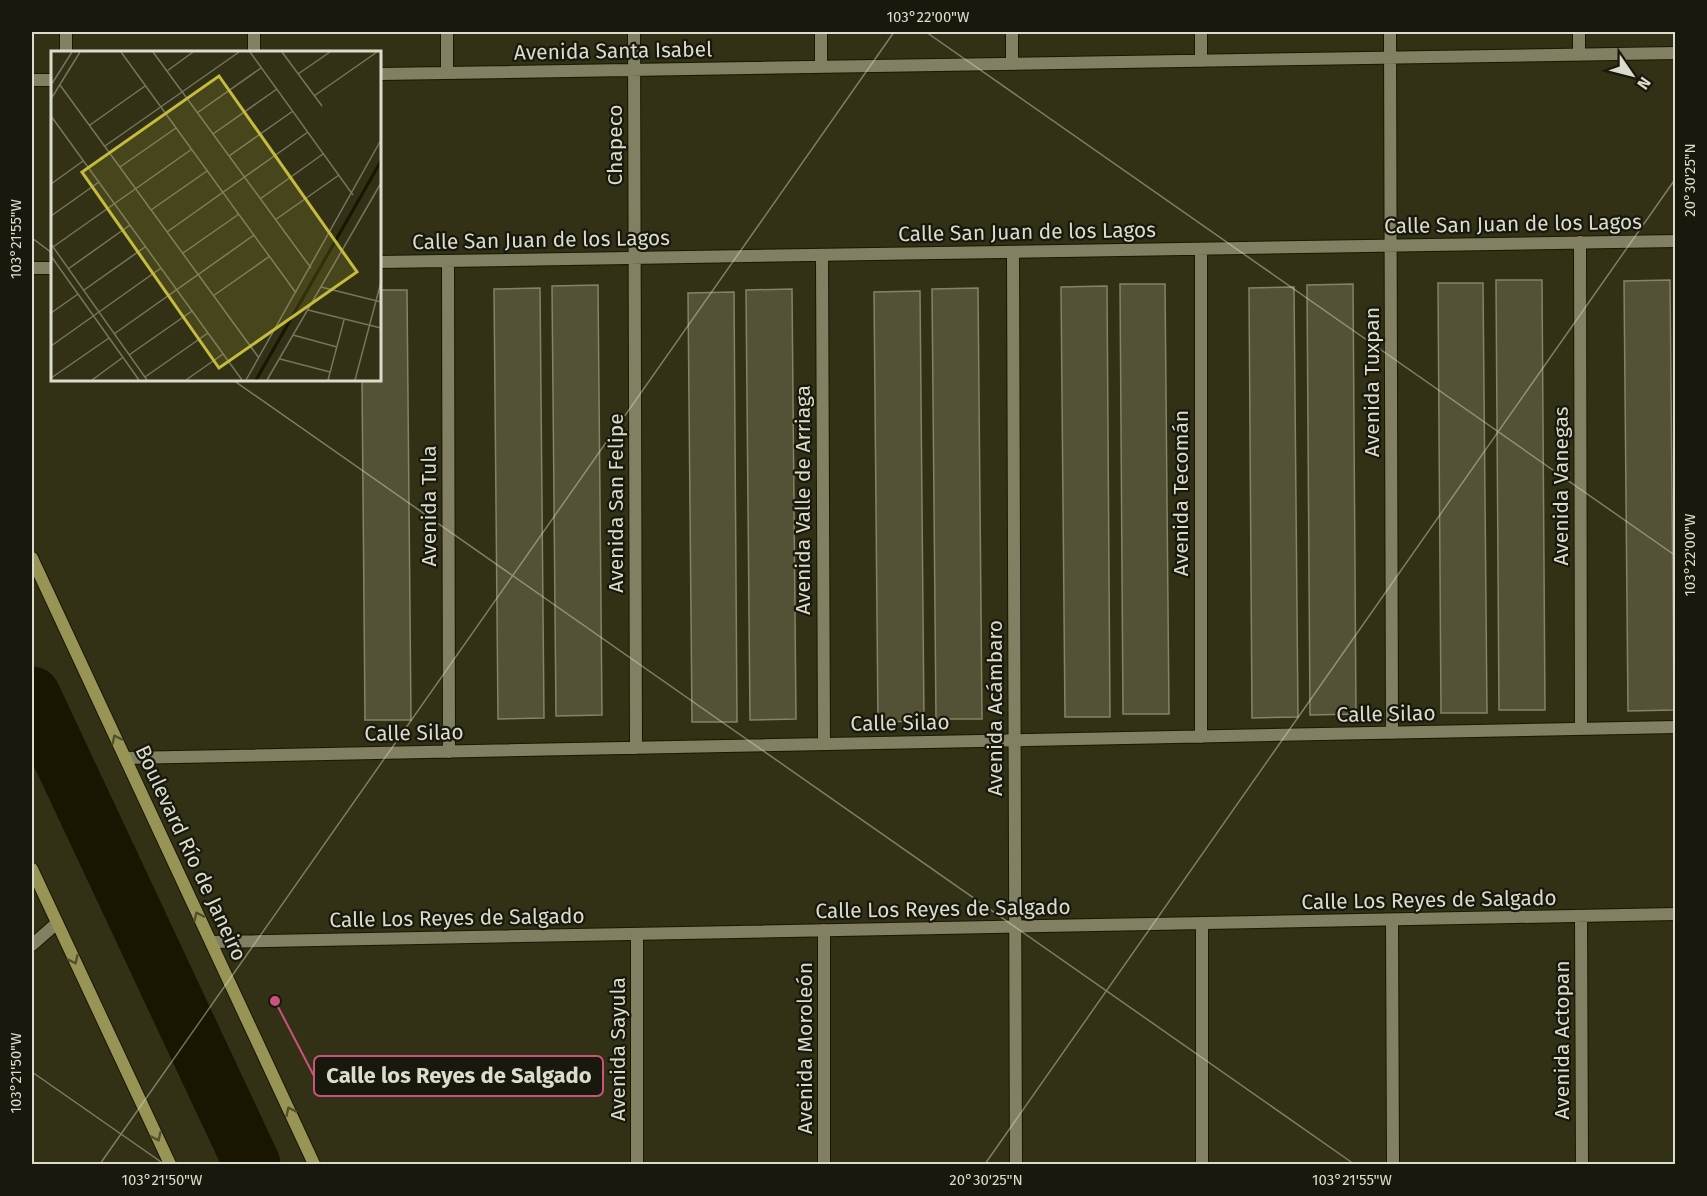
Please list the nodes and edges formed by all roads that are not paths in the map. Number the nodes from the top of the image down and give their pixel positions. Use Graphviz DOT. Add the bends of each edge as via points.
graph roads {
  1 [pos="66,32"];
  2 [pos="254,32"];
  3 [pos="447,32"];
  4 [pos="634,32"];
  5 [pos="821,32"];
  6 [pos="1012,32"];
  7 [pos="1201,32"];
  8 [pos="1390,32"];
  9 [pos="1579,32"];
  10 [pos="66,51"];
  11 [pos="254,51"];
  12 [pos="1676,53"];
  13 [pos="1580,55"];
  14 [pos="1390,58"];
  15 [pos="1201,61"];
  16 [pos="1012,64"];
  17 [pos="821,67"];
  18 [pos="634,70"];
  19 [pos="447,73"];
  20 [pos="381,74"];
  21 [pos="32,80"];
  22 [pos="51,80"];
  23 [pos="1676,241"];
  24 [pos="1580,243"];
  25 [pos="1391,246"];
  26 [pos="1201,249"];
  27 [pos="1013,252"];
  28 [pos="822,255"];
  29 [pos="635,258"];
  30 [pos="448,261"];
  31 [pos="381,262"];
  32 [pos="32,268"];
  33 [pos="51,268"];
  34 [pos="32,558"];
  35 [pos="1676,728"];
  36 [pos="1581,729"];
  37 [pos="1392,733"];
  38 [pos="1201,737"];
  39 [pos="1015,741"];
  40 [pos="824,744"];
  41 [pos="636,748"];
  42 [pos="449,752"];
  43 [pos="125,758"];
  44 [pos="32,869"];
  45 [pos="1676,914"];
  46 [pos="1581,916"];
  47 [pos="1392,920"];
  48 [pos="57,923"];
  49 [pos="1202,923"];
  50 [pos="1015,927"];
  51 [pos="824,930"];
  52 [pos="637,934"];
  53 [pos="211,942"];
  54 [pos="32,945"];
  55 [pos="170,1164"];
  56 [pos="314,1164"];
  57 [pos="638,1164"];
  58 [pos="824,1164"];
  59 [pos="1016,1164"];
  60 [pos="1202,1164"];
  61 [pos="1393,1164"];
  62 [pos="1582,1164"];
  1 -- 10 [label="street"];
  2 -- 11 [label="street"];
  3 -- 19 [label="street"];
  4 -- 18 [label="street, Chapeco"];
  5 -- 17 [label="street"];
  6 -- 16 [label="street"];
  7 -- 15 [label="street"];
  8 -- 14 [label="street, Avenida Tuxpan"];
  9 -- 13 [label="street"];
  12 -- 13 [label="street, Avenida Santa Isabel"];
  13 -- 14 [label="street, Avenida Santa Isabel"];
  14 -- 15 [label="street, Avenida Santa Isabel"];
  14 -- 25 [label="street, Avenida Tuxpan"];
  15 -- 16 [label="street, Avenida Santa Isabel"];
  16 -- 17 [label="street, Avenida Santa Isabel"];
  17 -- 18 [label="street, Avenida Santa Isabel"];
  18 -- 19 [label="street, Avenida Santa Isabel"];
  18 -- 29 [label="street, Chapeco"];
  19 -- 20 [label="street, Avenida Santa Isabel"];
  21 -- 22 [label="street"];
  23 -- 24 [label="street, Calle San Juan de los Lagos"];
  24 -- 25 [label="street, Calle San Juan de los Lagos"];
  24 -- 36 [label="street, Avenida Vanegas"];
  25 -- 26 [label="street, Calle San Juan de los Lagos"];
  25 -- 37 [label="street, Avenida Tuxpan"];
  26 -- 27 [label="street, Calle San Juan de los Lagos"];
  26 -- 38 [label="street, Avenida Tecomán"];
  27 -- 28 [label="street, Calle San Juan de los Lagos"];
  27 -- 39 [label="street, Avenida Acámbaro"];
  28 -- 29 [label="street, Calle San Juan de los Lagos"];
  28 -- 40 [label="street, Avenida Valle de Arriaga"];
  29 -- 30 [label="street, Calle San Juan de los Lagos"];
  29 -- 41 [label="street, Avenida San Felipe"];
  30 -- 31 [label="street, Calle San Juan de los Lagos"];
  30 -- 42 [label="street, Avenida Tula"];
  32 -- 33 [label="street"];
  43 -- 34 [label="street, Boulevard Río de Janeiro, one-way"];
  35 -- 36 [label="street, Calle Silao"];
  36 -- 37 [label="street, Calle Silao"];
  37 -- 38 [label="street, Calle Silao"];
  38 -- 39 [label="street, Calle Silao"];
  39 -- 40 [label="street, Calle Silao"];
  39 -- 50 [label="street, Avenida Acámbaro"];
  40 -- 41 [label="street, Calle Silao"];
  41 -- 42 [label="street, Calle Silao"];
  42 -- 43 [label="street, Calle Silao"];
  53 -- 43 [label="street, Boulevard Río de Janeiro, one-way"];
  44 -- 48 [label="street"];
  45 -- 46 [label="street, Calle Los Reyes de Salgado"];
  46 -- 47 [label="street, Calle Los Reyes de Salgado"];
  46 -- 62 [label="street, Avenida Actopan"];
  47 -- 49 [label="street, Calle Los Reyes de Salgado"];
  47 -- 61 [label="street"];
  48 -- 54 [label="street"];
  48 -- 55 [label="street, one-way"];
  49 -- 50 [label="street, Calle Los Reyes de Salgado"];
  49 -- 60 [label="street"];
  50 -- 51 [label="street, Calle Los Reyes de Salgado"];
  50 -- 59 [label="street, Avenida Acámbaro"];
  51 -- 52 [label="street, Calle Los Reyes de Salgado"];
  51 -- 58 [label="street, Avenida Moroleón"];
  52 -- 53 [label="street, Calle Los Reyes de Salgado"];
  52 -- 57 [label="street, Avenida Sayula"];
  56 -- 53 [label="street, Boulevard Río de Janeiro, one-way"];
}
